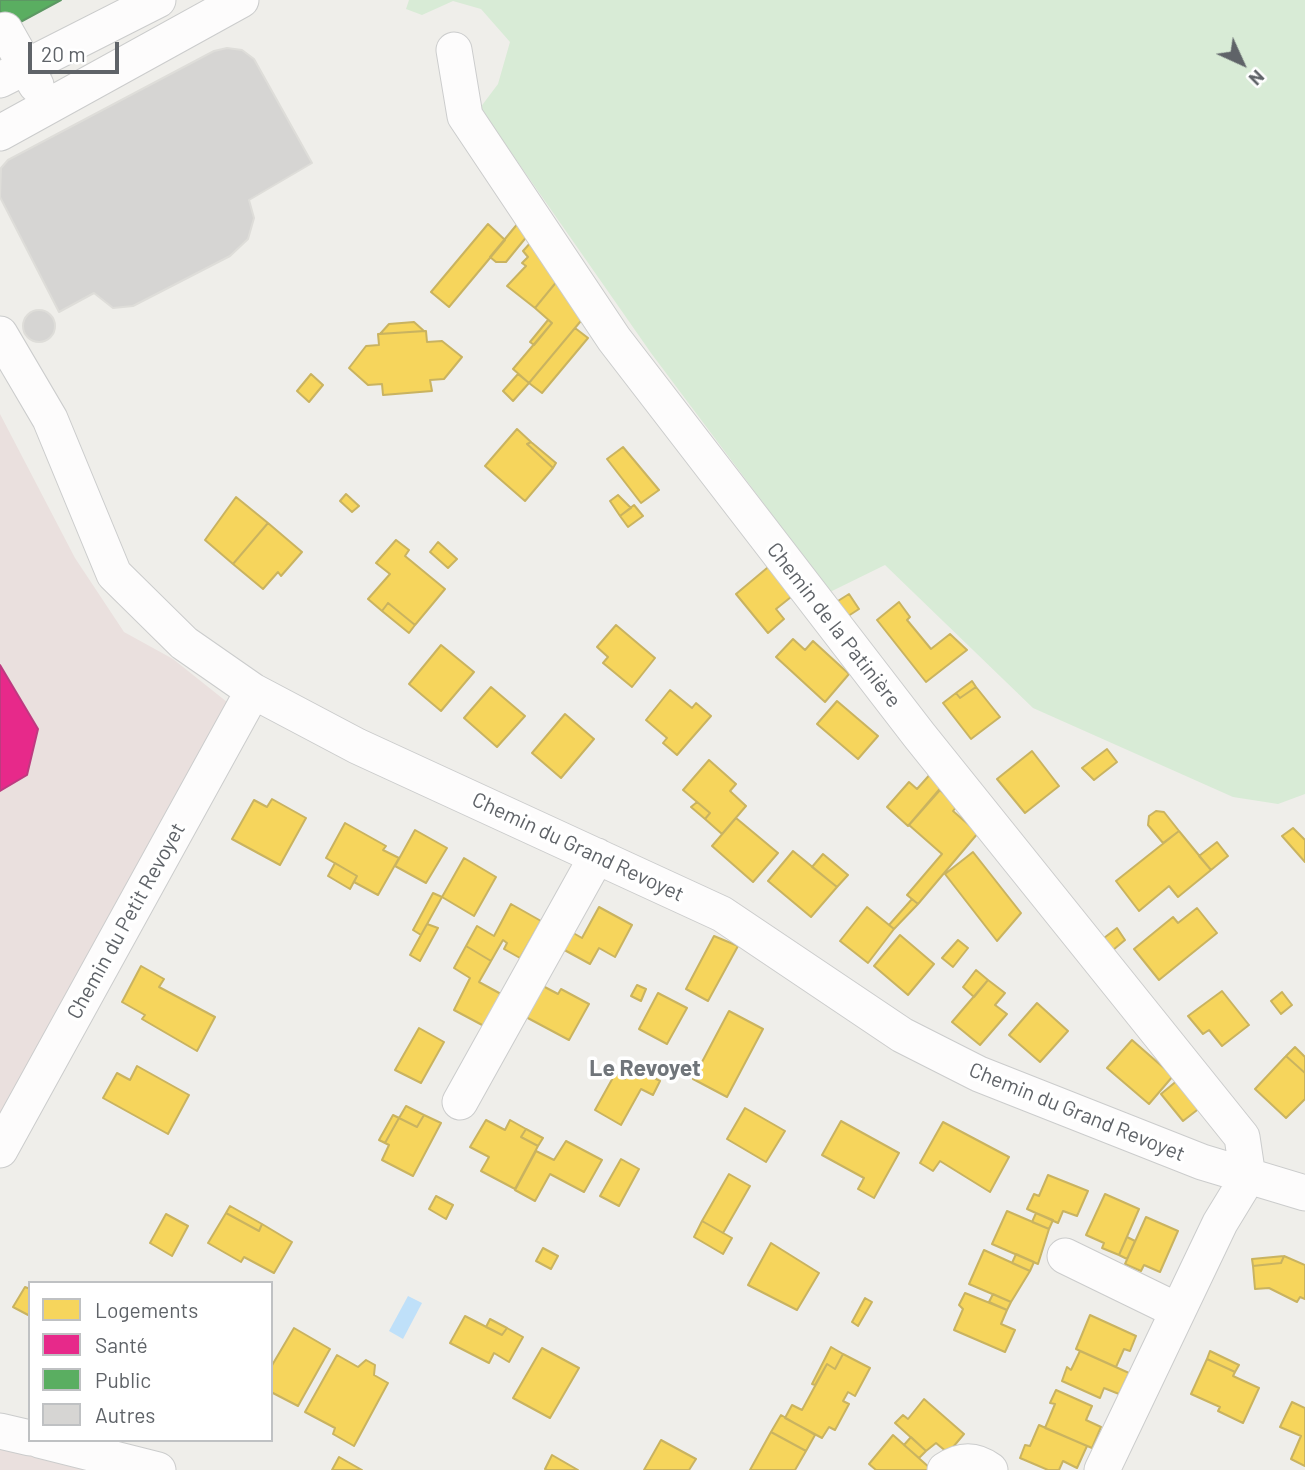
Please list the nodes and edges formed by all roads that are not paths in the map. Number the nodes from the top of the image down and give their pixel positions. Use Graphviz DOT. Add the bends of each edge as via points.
graph roads {
  1 [pos="115,0"];
  2 [pos="158,0"];
  3 [pos="241,0"];
  4 [pos="454,50"];
  5 [pos="9,58"];
  6 [pos="47,106"];
  7 [pos="0,133"];
  8 [pos="0,334"];
  9 [pos="253,691"];
  10 [pos="597,856"];
  11 [pos="460,1102"];
  12 [pos="0,1150"];
  13 [pos="1248,1177"];
  14 [pos="1305,1193"];
  15 [pos="1065,1256"];
  16 [pos="1178,1311"];
  17 [pos="0,1431"];
  18 [pos="28,1438"];
  19 [pos="47,1442"];
  20 [pos="158,1470"];
  21 [pos="945,1470"];
  22 [pos="990,1470"];
  23 [pos="1102,1470"];
  1 -- 5 [label="street"];
  2 -- 5 [label="street"];
  3 -- 6 [label="street"];
  4 -- 13 [label="street, Chemin de la Patinière" via="465,116 614,339 919,735 1242,1137"];
  5 -- 6 [label="street"];
  6 -- 7 [label="street"];
  8 -- 9 [label="street, Chemin du Grand Revoyet" via="50,419 114,574 184,643"];
  9 -- 10 [label="street, Chemin du Grand Revoyet" via="357,746"];
  9 -- 12 [label="street, Chemin du Petit Revoyet"];
  10 -- 11 [label="street"];
  10 -- 13 [label="street, Chemin du Grand Revoyet" via="722,914 902,1035 979,1074"];
  13 -- 14 [label="street, Chemin du Grand Revoyet"];
  13 -- 16 [label="street" via="1220,1223"];
  15 -- 16 [label="street"];
  16 -- 23 [label="street"];
  17 -- 18 [label="street"];
  19 -- 20 [label="street"];
  21 -- 22 [label="street" via="955,1463 974,1461"];
}
